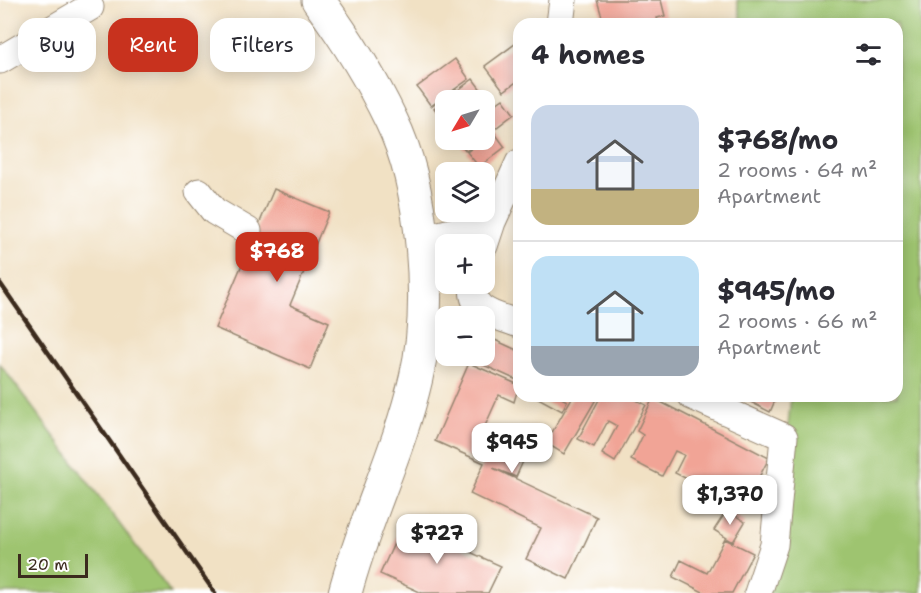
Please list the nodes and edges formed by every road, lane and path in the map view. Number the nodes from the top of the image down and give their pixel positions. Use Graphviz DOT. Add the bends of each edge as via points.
graph roads {
  1 [pos="318,0"];
  2 [pos="563,0"];
  3 [pos="90,7"];
  4 [pos="561,18"];
  5 [pos="0,60"];
  6 [pos="513,177"];
  7 [pos="200,192"];
  8 [pos="248,231"];
  9 [pos="488,234"];
  10 [pos="435,238"];
  11 [pos="422,239"];
  12 [pos="472,294"];
  13 [pos="513,322"];
  14 [pos="705,402"];
  15 [pos="351,591"];
  16 [pos="758,593"];
  1 -- 11 [label="main road" via="393,122 410,176"];
  2 -- 4 [label="street"];
  3 -- 5 [label="street"];
  6 -- 9 [label="street"];
  7 -- 8 [label="street" via="214,212"];
  10 -- 11 [label="street"];
  11 -- 15 [label="main road" via="422,339 416,377 399,438 371,508"];
  12 -- 13 [label="street" via="481,309"];
  14 -- 16 [label="street" via="784,437 774,544"];
}
